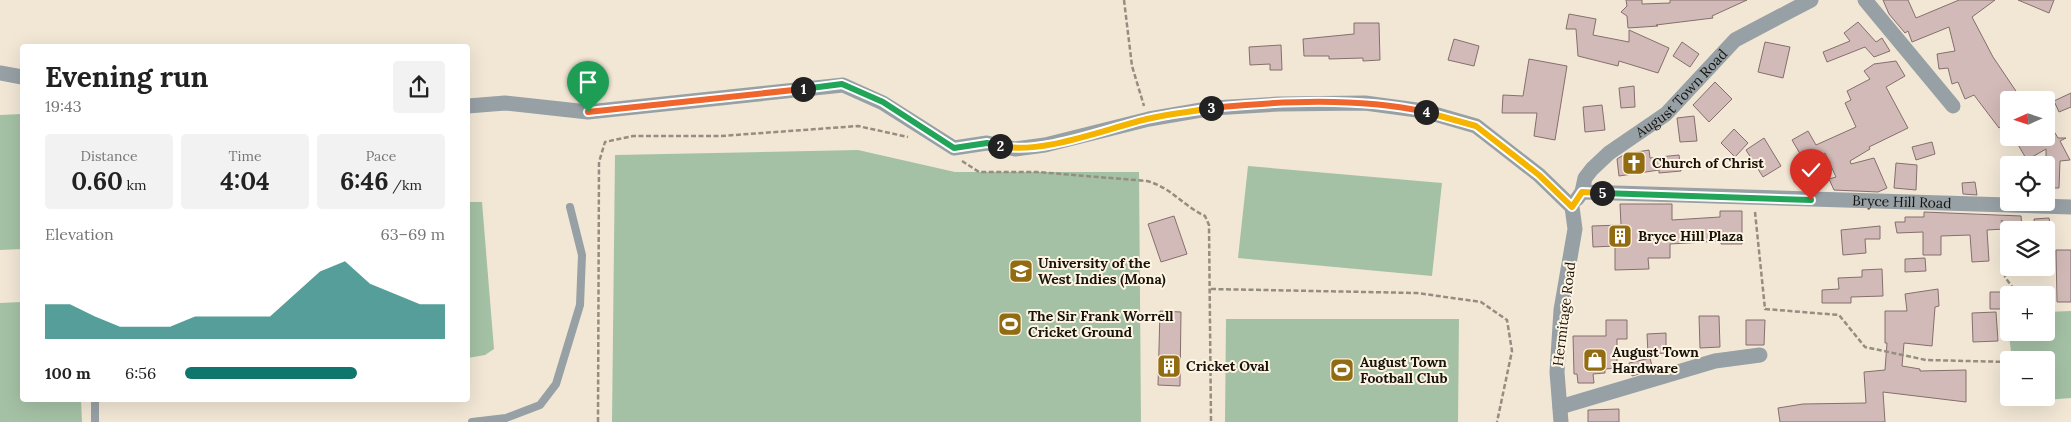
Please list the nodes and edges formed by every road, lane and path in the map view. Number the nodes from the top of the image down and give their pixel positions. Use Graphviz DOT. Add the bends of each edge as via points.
graph roads {
  1 [pos="1124,0"];
  2 [pos="1811,0"];
  3 [pos="1865,0"];
  4 [pos="0,72"];
  5 [pos="20,77"];
  6 [pos="470,106"];
  7 [pos="1952,106"];
  8 [pos="1149,119"];
  9 [pos="914,139"];
  10 [pos="956,158"];
  11 [pos="1582,192"];
  12 [pos="1754,198"];
  13 [pos="2000,206"];
  14 [pos="2055,206"];
  15 [pos="2071,206"];
  16 [pos="570,207"];
  17 [pos="1572,207"];
  18 [pos="2000,211"];
  19 [pos="2012,286"];
  20 [pos="1211,289"];
  21 [pos="1760,355"];
  22 [pos="2000,362"];
  23 [pos="95,402"];
  24 [pos="1561,415"];
  25 [pos="95,422"];
  26 [pos="472,422"];
  27 [pos="598,422"];
  28 [pos="1211,422"];
  29 [pos="1497,422"];
  1 -- 8 [label="path" via="1132,66"];
  2 -- 11 [label="street, August Town Road" via="1735,40 1666,114 1592,168 1585,178"];
  3 -- 7 [label="street"];
  4 -- 5 [label="street"];
  6 -- 8 [label="street" via="505,103 588,112 842,84 883,102 954,148 987,143 1015,149 1037,146"];
  8 -- 17 [label="street" via="1213,108 1278,104 1365,103 1424,111 1476,126 1539,175"];
  9 -- 27 [label="path" via="858,126 721,136 634,136 605,142 599,162"];
  10 -- 20 [label="path" via="979,172 1037,172 1147,181 1163,186 1205,216 1209,225"];
  11 -- 12 [label="street, Bryce Hill Road"];
  11 -- 17 [label="street, August Town Road"];
  12 -- 13 [label="street, Bryce Hill Road"];
  12 -- 22 [label="path" via="1766,310 1839,315 1865,347 1926,360"];
  14 -- 15 [label="street, Bryce Hill Road"];
  16 -- 26 [label="lane" via="582,255 580,305 556,384 540,405 506,418"];
  17 -- 24 [label="street, Hermitage Road" via="1575,229 1561,310 1556,372"];
  18 -- 19 [label="path" via="2005,277"];
  20 -- 28 [label="path"];
  20 -- 29 [label="path" via="1417,293 1481,302 1507,320 1512,351"];
  21 -- 24 [label="street" via="1715,361"];
  23 -- 25 [label="lane"];
}
